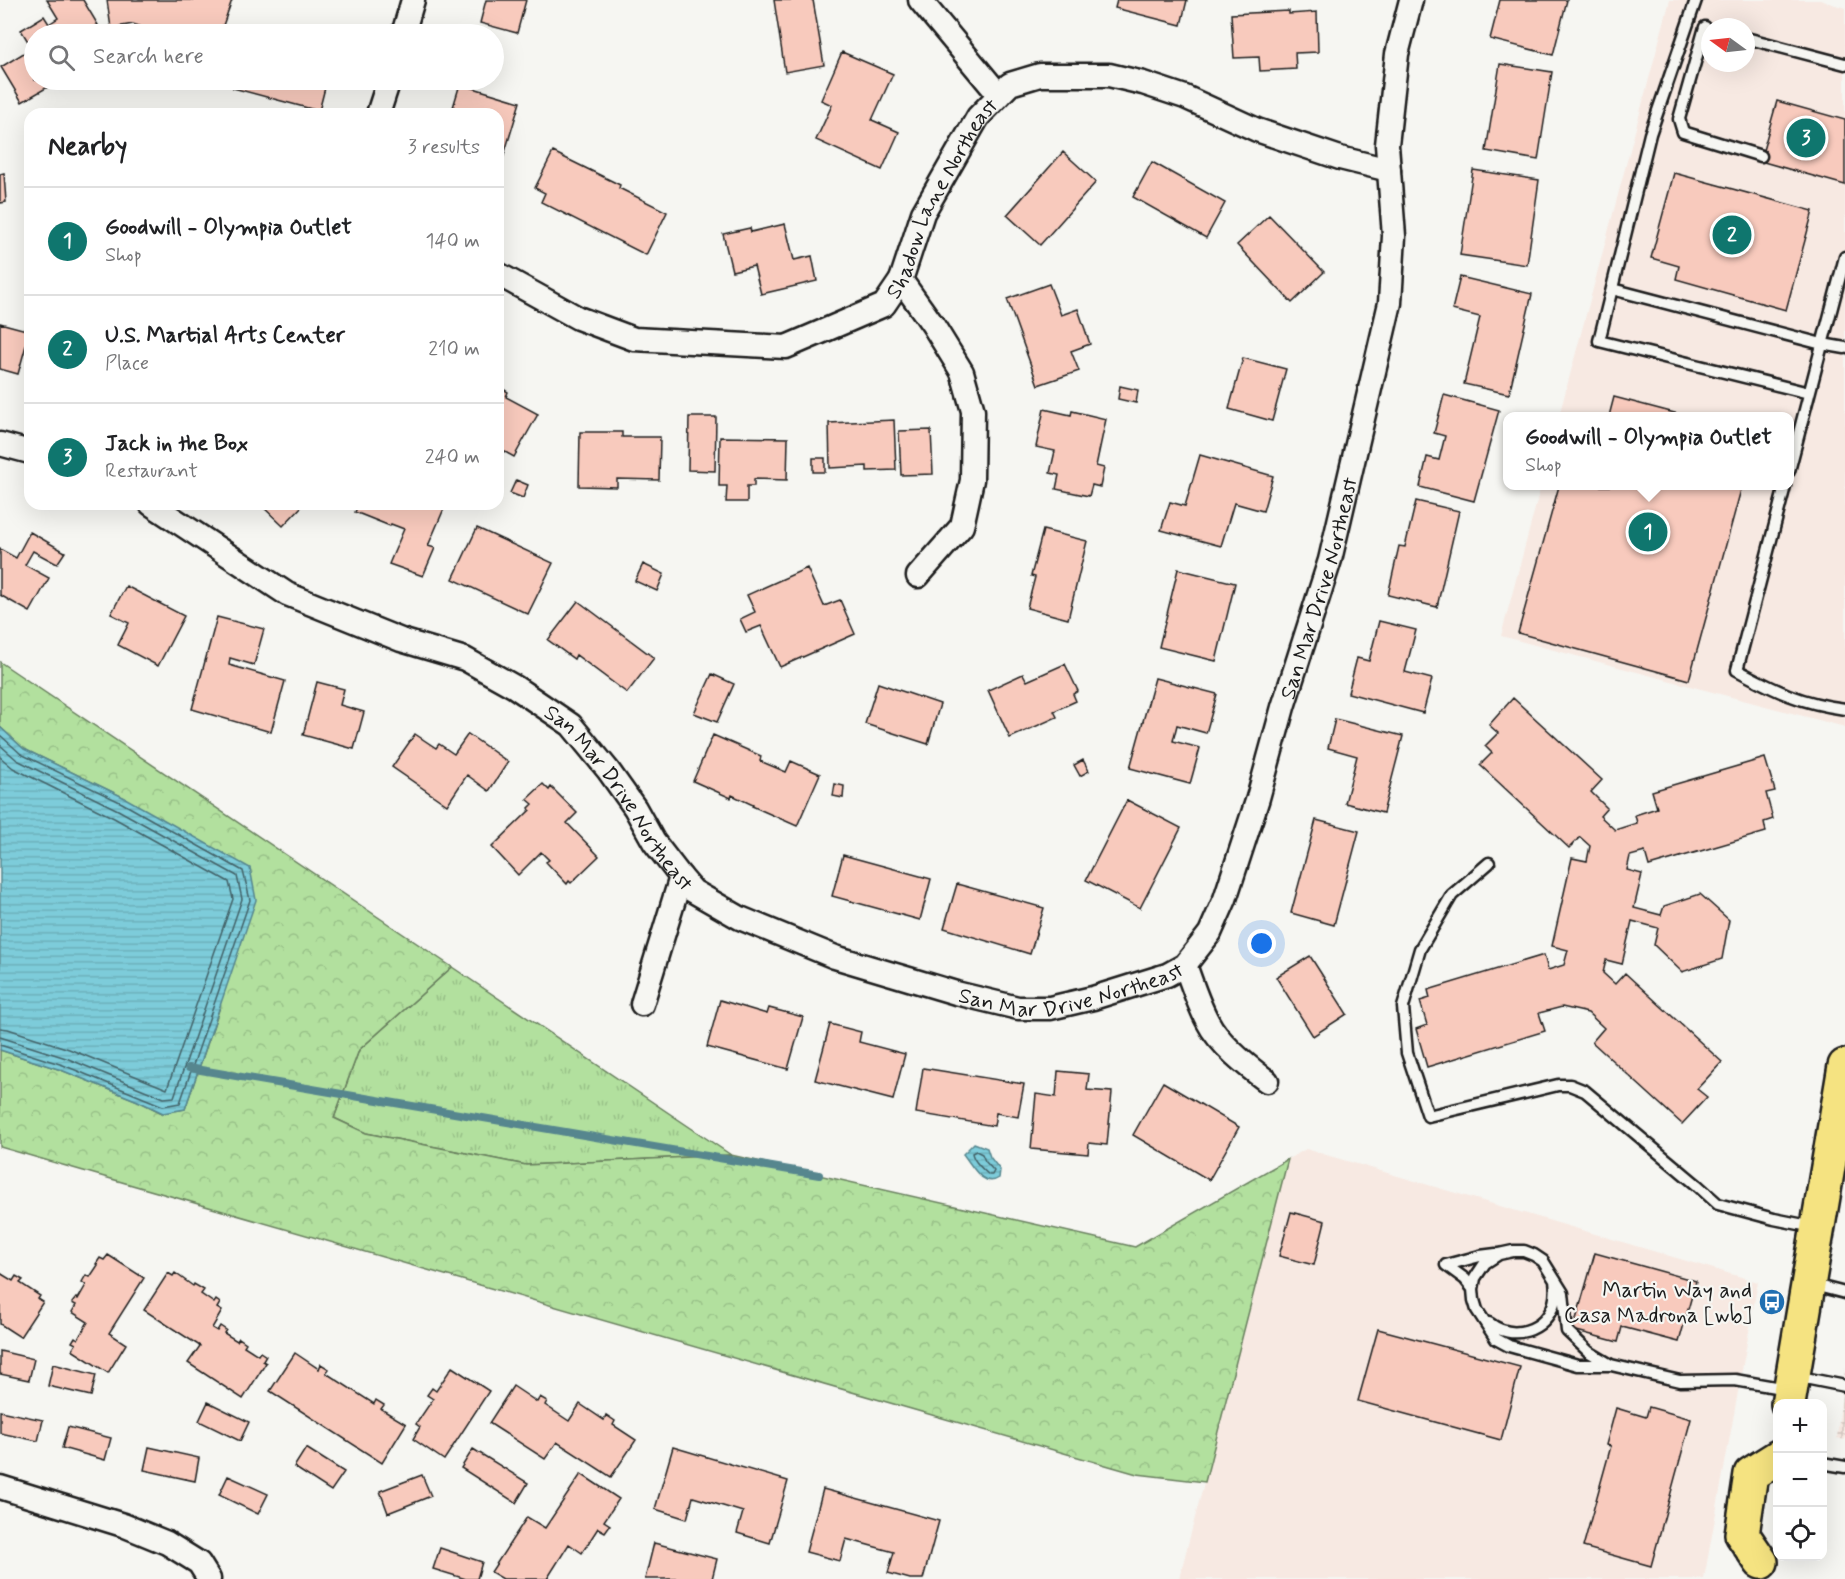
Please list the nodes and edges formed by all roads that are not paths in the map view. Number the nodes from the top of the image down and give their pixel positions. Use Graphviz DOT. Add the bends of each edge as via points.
graph roads {
  1 [pos="413,0"];
  2 [pos="920,0"];
  3 [pos="1411,0"];
  4 [pos="1696,0"];
  5 [pos="1689,22"];
  6 [pos="406,24"];
  7 [pos="1701,25"];
  8 [pos="1755,40"];
  9 [pos="1701,49"];
  10 [pos="1845,64"];
  11 [pos="386,90"];
  12 [pos="999,95"];
  13 [pos="380,108"];
  14 [pos="1761,156"];
  15 [pos="1389,170"];
  16 [pos="1845,257"];
  17 [pos="504,277"];
  18 [pos="901,280"];
  19 [pos="1612,289"];
  20 [pos="1822,344"];
  21 [pos="1845,348"];
  22 [pos="1809,393"];
  23 [pos="0,444"];
  24 [pos="24,450"];
  25 [pos="1794,452"];
  26 [pos="1784,490"];
  27 [pos="160,510"];
  28 [pos="918,576"];
  29 [pos="1845,709"];
  30 [pos="1489,863"];
  31 [pos="681,877"];
  32 [pos="1185,965"];
  33 [pos="642,1004"];
  34 [pos="1845,1066"];
  35 [pos="1267,1081"];
  36 [pos="1838,1154"];
  37 [pos="1817,1227"];
  38 [pos="1499,1254"];
  39 [pos="1555,1280"];
  40 [pos="1807,1284"];
  41 [pos="1473,1289"];
  42 [pos="1845,1293"];
  43 [pos="1482,1318"];
  44 [pos="1611,1365"];
  45 [pos="1845,1386"];
  46 [pos="1790,1390"];
  47 [pos="1773,1460"];
  48 [pos="1827,1464"];
  49 [pos="1845,1467"];
  50 [pos="0,1487"];
  51 [pos="1766,1562"];
  52 [pos="209,1579"];
  1 -- 6 [label="street"];
  2 -- 12 [label="street"];
  3 -- 15 [label="street, San Mar Drive Northeast" via="1397,54 1387,145"];
  4 -- 5 [label="lane"];
  5 -- 7 [label="lane"];
  5 -- 19 [label="lane" via="1650,134"];
  8 -- 10 [label="lane"];
  9 -- 14 [label="lane" via="1679,119 1683,132"];
  11 -- 13 [label="street"];
  12 -- 15 [label="street, Shadow Lane Northeast" via="1010,84 1040,75 1109,75 1185,97 1257,130"];
  12 -- 18 [label="street, Shadow Lane Northeast" via="978,117 922,213"];
  15 -- 32 [label="street, San Mar Drive Northeast" via="1394,236 1390,303 1330,560 1225,900 1210,933"];
  16 -- 20 [label="lane"];
  17 -- 18 [label="street, Shadow Lane Northeast" via="578,318 634,339 786,346 885,305"];
  18 -- 28 [label="street" via="962,372 973,411 972,480 962,526"];
  19 -- 20 [label="lane"];
  19 -- 22 [label="lane" via="1599,341"];
  20 -- 21 [label="lane"];
  20 -- 22 [label="lane"];
  22 -- 25 [label="lane"];
  23 -- 24 [label="street"];
  26 -- 29 [label="lane" via="1737,670 1804,702"];
  27 -- 31 [label="street, San Mar Drive Northeast" via="287,594 401,640 465,659 571,724 608,770"];
  30 -- 37 [label="lane" via="1452,895 1420,949 1403,1007 1407,1053 1428,1116 1570,1085 1585,1091 1718,1204"];
  31 -- 32 [label="street, San Mar Drive Northeast" via="693,891 740,918 835,957 1018,1008 1050,1008 1093,998 1167,975"];
  31 -- 33 [label="street"];
  32 -- 35 [label="street" via="1209,1024 1239,1060"];
  34 -- 36 [label="main road"];
  36 -- 37 [label="main road"];
  37 -- 40 [label="main road"];
  38 -- 39 [label="lane" via="1524,1251 1534,1255 1543,1261"];
  38 -- 41 [label="lane" via="1485,1263"];
  38 -- 41 [label="lane" via="1446,1265"];
  39 -- 43 [label="lane" via="1556,1295 1549,1314 1530,1330 1508,1333"];
  39 -- 44 [label="lane" via="1563,1293 1567,1331 1589,1352"];
  40 -- 42 [label="lane"];
  40 -- 46 [label="main road"];
  41 -- 43 [label="lane"];
  43 -- 44 [label="lane" via="1496,1339 1509,1346 1578,1365"];
  44 -- 46 [label="lane" via="1680,1381 1735,1380"];
  45 -- 46 [label="lane"];
  47 -- 51 [label="main road" via="1751,1474 1742,1534"];
  48 -- 49 [label="lane"];
  50 -- 52 [label="street" via="123,1525 167,1543 199,1563"];
}
